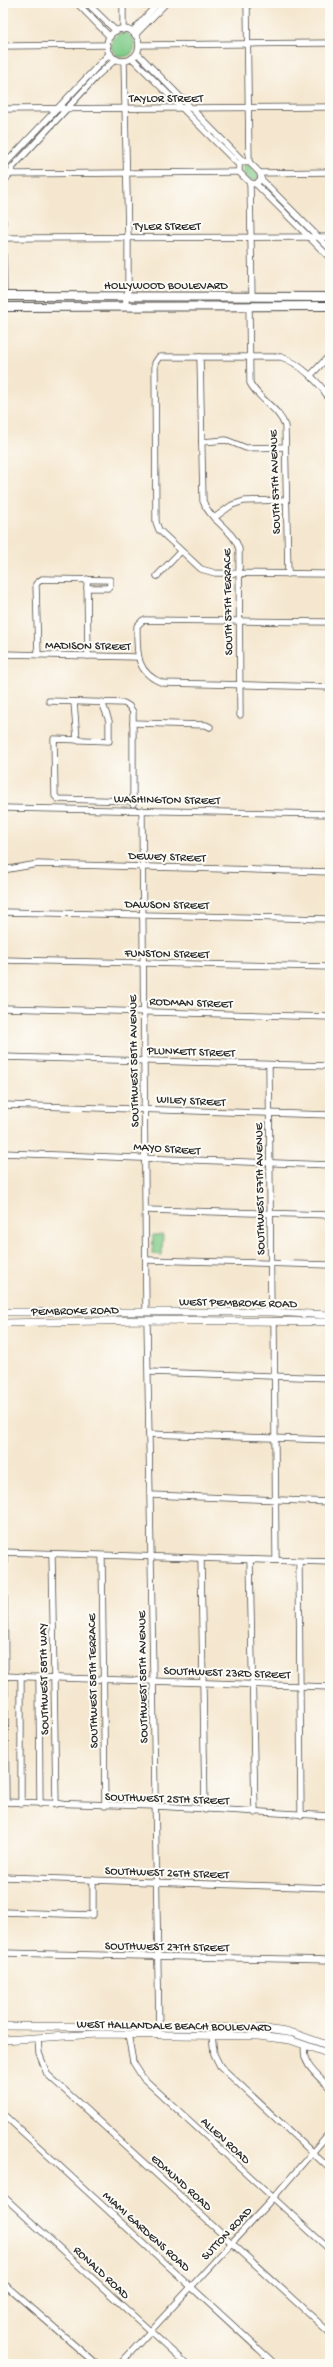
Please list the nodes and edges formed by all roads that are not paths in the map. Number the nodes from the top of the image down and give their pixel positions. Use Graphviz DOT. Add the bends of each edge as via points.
graph roads {
  1 [pos="77,3"];
  2 [pos="87,3"];
  3 [pos="123,3"];
  4 [pos="158,3"];
  5 [pos="166,3"];
  6 [pos="247,3"];
  7 [pos="123,30"];
  8 [pos="116,31"];
  9 [pos="134,34"];
  10 [pos="110,37"];
  11 [pos="330,43"];
  12 [pos="248,44"];
  13 [pos="108,45"];
  14 [pos="139,45"];
  15 [pos="3,46"];
  16 [pos="110,53"];
  17 [pos="137,53"];
  18 [pos="132,58"];
  19 [pos="116,59"];
  20 [pos="124,61"];
  21 [pos="249,108"];
  22 [pos="330,108"];
  23 [pos="3,109"];
  24 [pos="59,109"];
  25 [pos="66,109"];
  26 [pos="183,109"];
  27 [pos="191,109"];
  28 [pos="125,110"];
  29 [pos="244,162"];
  30 [pos="4,163"];
  31 [pos="11,171"];
  32 [pos="238,172"];
  33 [pos="330,172"];
  34 [pos="127,174"];
  35 [pos="261,176"];
  36 [pos="3,183"];
  37 [pos="253,184"];
  38 [pos="3,221"];
  39 [pos="128,237"];
  40 [pos="252,237"];
  41 [pos="308,237"];
  42 [pos="317,237"];
  43 [pos="330,237"];
  44 [pos="3,238"];
  45 [pos="330,249"];
  46 [pos="330,258"];
  47 [pos="48,297"];
  48 [pos="127,297"];
  49 [pos="252,297"];
  50 [pos="289,297"];
  51 [pos="330,297"];
  52 [pos="4,298"];
  53 [pos="330,306"];
  54 [pos="3,307"];
  55 [pos="13,307"];
  56 [pos="122,307"];
  57 [pos="249,307"];
  58 [pos="200,357"];
  59 [pos="249,357"];
  60 [pos="328,357"];
  61 [pos="310,375"];
  62 [pos="330,402"];
  63 [pos="202,442"];
  64 [pos="285,447"];
  65 [pos="286,500"];
  66 [pos="214,518"];
  67 [pos="180,552"];
  68 [pos="330,573"];
  69 [pos="240,574"];
  70 [pos="288,574"];
  71 [pos="157,576"];
  72 [pos="87,579"];
  73 [pos="87,588"];
  74 [pos="239,621"];
  75 [pos="330,622"];
  76 [pos="4,654"];
  77 [pos="38,655"];
  78 [pos="88,656"];
  79 [pos="137,656"];
  80 [pos="240,685"];
  81 [pos="330,687"];
  82 [pos="49,701"];
  83 [pos="74,702"];
  84 [pos="102,702"];
  85 [pos="240,715"];
  86 [pos="133,723"];
  87 [pos="210,726"];
  88 [pos="77,740"];
  89 [pos="133,801"];
  90 [pos="3,808"];
  91 [pos="134,810"];
  92 [pos="142,810"];
  93 [pos="330,814"];
  94 [pos="142,866"];
  95 [pos="3,870"];
  96 [pos="330,872"];
  97 [pos="3,912"];
  98 [pos="141,915"];
  99 [pos="330,919"];
  100 [pos="3,960"];
  101 [pos="142,964"];
  102 [pos="330,967"];
  103 [pos="3,1008"];
  104 [pos="144,1011"];
  105 [pos="330,1017"];
  106 [pos="3,1057"];
  107 [pos="144,1061"];
  108 [pos="269,1065"];
  109 [pos="330,1066"];
  110 [pos="3,1105"];
  111 [pos="145,1108"];
  112 [pos="270,1115"];
  113 [pos="330,1115"];
  114 [pos="3,1153"];
  115 [pos="145,1158"];
  116 [pos="270,1164"];
  117 [pos="330,1165"];
  118 [pos="146,1210"];
  119 [pos="271,1214"];
  120 [pos="330,1215"];
  121 [pos="147,1260"];
  122 [pos="271,1263"];
  123 [pos="330,1265"];
  124 [pos="3,1312"];
  125 [pos="146,1312"];
  126 [pos="191,1312"];
  127 [pos="271,1312"];
  128 [pos="312,1314"];
  129 [pos="330,1315"];
  130 [pos="147,1320"];
  131 [pos="227,1320"];
  132 [pos="100,1321"];
  133 [pos="274,1321"];
  134 [pos="330,1322"];
  135 [pos="3,1323"];
  136 [pos="149,1372"];
  137 [pos="274,1376"];
  138 [pos="330,1378"];
  139 [pos="149,1434"];
  140 [pos="273,1438"];
  141 [pos="330,1440"];
  142 [pos="151,1495"];
  143 [pos="275,1500"];
  144 [pos="330,1502"];
  145 [pos="3,1552"];
  146 [pos="52,1554"];
  147 [pos="102,1556"];
  148 [pos="151,1556"];
  149 [pos="201,1558"];
  150 [pos="250,1560"];
  151 [pos="276,1560"];
  152 [pos="299,1562"];
  153 [pos="330,1562"];
  154 [pos="4,1676"];
  155 [pos="21,1676"];
  156 [pos="39,1677"];
  157 [pos="55,1677"];
  158 [pos="104,1679"];
  159 [pos="153,1681"];
  160 [pos="203,1683"];
  161 [pos="252,1685"];
  162 [pos="300,1686"];
  163 [pos="330,1687"];
  164 [pos="5,1802"];
  165 [pos="21,1803"];
  166 [pos="40,1804"];
  167 [pos="56,1804"];
  168 [pos="105,1806"];
  169 [pos="156,1806"];
  170 [pos="206,1810"];
  171 [pos="255,1813"];
  172 [pos="301,1815"];
  173 [pos="330,1816"];
  174 [pos="3,1877"];
  175 [pos="93,1880"];
  176 [pos="157,1883"];
  177 [pos="330,1888"];
  178 [pos="3,1912"];
  179 [pos="3,1953"];
  180 [pos="158,1957"];
  181 [pos="330,1960"];
  182 [pos="3,2026"];
  183 [pos="101,2026"];
  184 [pos="159,2030"];
  185 [pos="284,2031"];
  186 [pos="128,2034"];
  187 [pos="212,2035"];
  188 [pos="231,2035"];
  189 [pos="38,2038"];
  190 [pos="4,2041"];
  191 [pos="321,2043"];
  192 [pos="306,2045"];
  193 [pos="330,2046"];
  194 [pos="330,2054"];
  195 [pos="330,2088"];
  196 [pos="3,2114"];
  197 [pos="330,2132"];
  198 [pos="312,2154"];
  199 [pos="330,2169"];
  200 [pos="3,2196"];
  201 [pos="273,2198"];
  202 [pos="232,2242"];
  203 [pos="330,2250"];
  204 [pos="3,2283"];
  205 [pos="191,2286"];
  206 [pos="150,2331"];
  207 [pos="330,2333"];
  208 [pos="3,2362"];
  209 [pos="5,2364"];
  210 [pos="96,2364"];
  211 [pos="120,2364"];
  212 [pos="186,2364"];
  213 [pos="275,2364"];
  1 -- 10 [label="street"];
  2 -- 8 [label="street"];
  3 -- 7 [label="street"];
  4 -- 9 [label="street"];
  5 -- 9 [label="street"];
  6 -- 12 [label="street"];
  7 -- 8 [label="street"];
  7 -- 9 [label="street"];
  8 -- 10 [label="street"];
  9 -- 14 [label="street"];
  10 -- 13 [label="street"];
  11 -- 12 [label="street"];
  12 -- 14 [label="street"];
  12 -- 21 [label="street"];
  13 -- 15 [label="street"];
  13 -- 16 [label="street"];
  14 -- 17 [label="street"];
  16 -- 19 [label="street"];
  16 -- 24 [label="street"];
  17 -- 18 [label="street"];
  17 -- 27 [label="street"];
  18 -- 20 [label="street"];
  18 -- 26 [label="street"];
  19 -- 20 [label="street"];
  19 -- 25 [label="street"];
  20 -- 28 [label="street"];
  21 -- 22 [label="street, TAYLOR STREET"];
  21 -- 27 [label="street, TAYLOR STREET"];
  21 -- 29 [label="street"];
  23 -- 24 [label="street, TAYLOR STREET"];
  24 -- 25 [label="street, TAYLOR STREET"];
  24 -- 30 [label="street"];
  25 -- 28 [label="street, TAYLOR STREET"];
  25 -- 31 [label="street"];
  26 -- 27 [label="street, TAYLOR STREET"];
  26 -- 28 [label="street, TAYLOR STREET"];
  26 -- 29 [label="street"];
  27 -- 29 [label="street"];
  28 -- 34 [label="street"];
  29 -- 32 [label="street"];
  29 -- 35 [label="street"];
  30 -- 31 [label="street"];
  31 -- 34 [label="street"];
  31 -- 36 [label="street"];
  32 -- 34 [label="street"];
  32 -- 37 [label="street"];
  33 -- 35 [label="street"];
  34 -- 39 [label="street"];
  35 -- 37 [label="street"];
  35 -- 42 [label="street"];
  37 -- 40 [label="street"];
  37 -- 41 [label="street"];
  38 -- 44 [label="street"];
  39 -- 40 [label="street, TYLER STREET"];
  39 -- 44 [label="street, TYLER STREET"];
  39 -- 48 [label="street"];
  40 -- 41 [label="street, TYLER STREET"];
  40 -- 49 [label="street"];
  41 -- 42 [label="street, TYLER STREET"];
  41 -- 46 [label="street"];
  42 -- 43 [label="street, TYLER STREET"];
  42 -- 45 [label="street"];
  44 -- 52 [label="street"];
  47 -- 48 [label="highway, HOLLYWOOD BOULEVARD"];
  47 -- 52 [label="highway, HOLLYWOOD BOULEVARD"];
  47 -- 55 [label="highway" via="46,301 19,303"];
  48 -- 49 [label="highway, HOLLYWOOD BOULEVARD"];
  48 -- 56 [label="street"];
  49 -- 50 [label="highway, HOLLYWOOD BOULEVARD"];
  50 -- 51 [label="highway, HOLLYWOOD BOULEVARD"];
  50 -- 57 [label="highway" via="282,301 254,301"];
  53 -- 57 [label="highway, HOLLYWOOD BOULEVARD"];
  54 -- 55 [label="highway, HOLLYWOOD BOULEVARD"];
  55 -- 56 [label="highway, HOLLYWOOD BOULEVARD"];
  56 -- 57 [label="highway, HOLLYWOOD BOULEVARD"];
  57 -- 59 [label="street, SOUTH 57TH AVENUE"];
  58 -- 59 [label="street"];
  58 -- 63 [label="street, SOUTH 57TH TERRACE"];
  58 -- 67 [label="street" via="159,357 156,360 156,522"];
  59 -- 61 [label="street" via="288,359"];
  59 -- 64 [label="street, SOUTH 57TH AVENUE" via="250,383 281,416"];
  60 -- 61 [label="street"];
  61 -- 62 [label="street"];
  63 -- 64 [label="street" via="226,440 246,448"];
  63 -- 66 [label="street, SOUTH 57TH TERRACE" via="204,501 206,509"];
  64 -- 65 [label="street, SOUTH 57TH AVENUE"];
  65 -- 66 [label="street" via="244,501 232,505"];
  65 -- 70 [label="street, SOUTH 57TH AVENUE"];
  66 -- 69 [label="street, SOUTH 57TH TERRACE" via="237,542"];
  67 -- 69 [label="street" via="201,569 215,573"];
  67 -- 71 [label="street"];
  68 -- 70 [label="street"];
  69 -- 70 [label="street"];
  69 -- 74 [label="street, SOUTH 57TH TERRACE"];
  72 -- 73 [label="street"];
  72 -- 73 [label="street" via="110,580 108,588"];
  72 -- 77 [label="street" via="38,581 36,584"];
  73 -- 78 [label="street"];
  74 -- 75 [label="street, MADISON STREET"];
  74 -- 79 [label="street, MADISON STREET" via="143,620 137,626"];
  74 -- 80 [label="street, SOUTH 57TH TERRACE"];
  76 -- 77 [label="street, MADISON STREET"];
  77 -- 78 [label="street, MADISON STREET"];
  78 -- 79 [label="street, MADISON STREET"];
  79 -- 80 [label="street" via="140,667 163,683"];
  80 -- 81 [label="street"];
  80 -- 85 [label="street, SOUTH 57TH TERRACE"];
  82 -- 83 [label="street"];
  83 -- 84 [label="street"];
  83 -- 88 [label="street"];
  84 -- 86 [label="street" via="124,703 129,706 133,712"];
  84 -- 88 [label="street" via="109,721 109,741"];
  86 -- 87 [label="street"];
  86 -- 89 [label="street"];
  88 -- 89 [label="street" via="54,739 54,791 58,799"];
  89 -- 91 [label="street"];
  90 -- 91 [label="street, WASHINGTON STREET"];
  91 -- 92 [label="street, WASHINGTON STREET"];
  92 -- 93 [label="street, WASHINGTON STREET"];
  92 -- 94 [label="street, SOUTHWEST 58TH AVENUE"];
  94 -- 95 [label="street, DEWEY STREET" via="38,864"];
  94 -- 96 [label="street, DEWEY STREET"];
  94 -- 98 [label="street, SOUTHWEST 58TH AVENUE"];
  97 -- 98 [label="street, DAWSON STREET"];
  98 -- 99 [label="street, DAWSON STREET"];
  98 -- 101 [label="street, SOUTHWEST 58TH AVENUE"];
  100 -- 101 [label="street, FUNSTON STREET"];
  101 -- 102 [label="street, FUNSTON STREET"];
  101 -- 104 [label="street, SOUTHWEST 58TH AVENUE"];
  103 -- 104 [label="street, RODMAN STREET"];
  104 -- 105 [label="street, RODMAN STREET"];
  104 -- 107 [label="street, SOUTHWEST 58TH AVENUE"];
  106 -- 107 [label="street, PLUNKETT STREET"];
  107 -- 108 [label="street, PLUNKETT STREET"];
  107 -- 111 [label="street, SOUTHWEST 58TH AVENUE"];
  108 -- 109 [label="street, PLUNKETT STREET"];
  108 -- 112 [label="street, SOUTHWEST 57TH AVENUE"];
  110 -- 111 [label="street, WILEY STREET"];
  111 -- 112 [label="street, WILEY STREET"];
  111 -- 115 [label="street, SOUTHWEST 58TH AVENUE"];
  112 -- 113 [label="street, WILEY STREET"];
  112 -- 116 [label="street, SOUTHWEST 57TH AVENUE"];
  114 -- 115 [label="street, MAYO STREET"];
  115 -- 116 [label="street, MAYO STREET"];
  115 -- 118 [label="street, SOUTHWEST 58TH AVENUE"];
  116 -- 117 [label="street, MAYO STREET"];
  116 -- 119 [label="street, SOUTHWEST 57TH AVENUE"];
  118 -- 119 [label="street"];
  118 -- 121 [label="street, SOUTHWEST 58TH AVENUE"];
  119 -- 120 [label="street"];
  119 -- 122 [label="street, SOUTHWEST 57TH AVENUE"];
  121 -- 122 [label="street"];
  121 -- 125 [label="street, SOUTHWEST 58TH AVENUE"];
  122 -- 123 [label="street"];
  122 -- 127 [label="street, SOUTHWEST 57TH AVENUE"];
  124 -- 125 [label="main road, PEMBROKE ROAD"];
  125 -- 126 [label="main road, WEST PEMBROKE ROAD"];
  125 -- 132 [label="main road" via="136,1316 114,1316"];
  126 -- 127 [label="main road, WEST PEMBROKE ROAD"];
  126 -- 130 [label="main road" via="160,1314"];
  127 -- 128 [label="main road, WEST PEMBROKE ROAD"];
  127 -- 131 [label="main road" via="262,1316 239,1316"];
  128 -- 129 [label="main road, WEST PEMBROKE ROAD"];
  128 -- 133 [label="main road" via="283,1316"];
  130 -- 131 [label="main road, WEST PEMBROKE ROAD"];
  130 -- 132 [label="main road, PEMBROKE ROAD"];
  130 -- 136 [label="street, SOUTHWEST 58TH AVENUE"];
  131 -- 133 [label="main road, WEST PEMBROKE ROAD"];
  132 -- 135 [label="main road, PEMBROKE ROAD"];
  133 -- 134 [label="main road, WEST PEMBROKE ROAD"];
  133 -- 137 [label="street"];
  136 -- 137 [label="street"];
  136 -- 139 [label="street, SOUTHWEST 58TH AVENUE"];
  137 -- 138 [label="street"];
  137 -- 140 [label="street"];
  139 -- 140 [label="street"];
  139 -- 142 [label="street, SOUTHWEST 58TH AVENUE"];
  140 -- 141 [label="street"];
  140 -- 143 [label="street"];
  142 -- 143 [label="street"];
  142 -- 148 [label="street, SOUTHWEST 58TH AVENUE"];
  143 -- 144 [label="street"];
  143 -- 151 [label="street"];
  145 -- 146 [label="street"];
  145 -- 154 [label="street"];
  146 -- 147 [label="street"];
  146 -- 157 [label="street, SOUTHWEST 58TH WAY"];
  147 -- 148 [label="street"];
  147 -- 158 [label="street, SOUTHWEST 58TH TERRACE"];
  148 -- 149 [label="street"];
  148 -- 159 [label="street, SOUTHWEST 58TH AVENUE"];
  149 -- 150 [label="street"];
  149 -- 160 [label="street"];
  150 -- 151 [label="street"];
  150 -- 161 [label="street"];
  151 -- 152 [label="street"];
  152 -- 153 [label="street"];
  152 -- 162 [label="street"];
  154 -- 155 [label="street, SOUTHWEST 23RD STREET"];
  154 -- 164 [label="street"];
  155 -- 156 [label="street, SOUTHWEST 23RD STREET"];
  155 -- 165 [label="street"];
  156 -- 157 [label="street, SOUTHWEST 23RD STREET"];
  156 -- 166 [label="street"];
  157 -- 158 [label="street, SOUTHWEST 23RD STREET"];
  157 -- 167 [label="street, SOUTHWEST 58TH WAY"];
  158 -- 159 [label="street, SOUTHWEST 23RD STREET"];
  158 -- 168 [label="street, SOUTHWEST 58TH TERRACE"];
  159 -- 160 [label="street, SOUTHWEST 23RD STREET"];
  159 -- 169 [label="street, SOUTHWEST 58TH AVENUE"];
  160 -- 161 [label="street, SOUTHWEST 23RD STREET"];
  160 -- 170 [label="street"];
  161 -- 162 [label="street, SOUTHWEST 23RD STREET"];
  161 -- 171 [label="street"];
  162 -- 163 [label="street, SOUTHWEST 23RD STREET"];
  162 -- 172 [label="street"];
  164 -- 165 [label="street, SOUTHWEST 25TH STREET"];
  165 -- 166 [label="street, SOUTHWEST 25TH STREET"];
  166 -- 167 [label="street, SOUTHWEST 25TH STREET"];
  167 -- 168 [label="street, SOUTHWEST 25TH STREET"];
  168 -- 169 [label="street, SOUTHWEST 25TH STREET"];
  169 -- 170 [label="street, SOUTHWEST 25TH STREET"];
  169 -- 176 [label="street, SOUTHWEST 58TH AVENUE"];
  170 -- 171 [label="street, SOUTHWEST 25TH STREET"];
  171 -- 172 [label="street, SOUTHWEST 25TH STREET"];
  172 -- 173 [label="street, SOUTHWEST 25TH STREET"];
  174 -- 175 [label="street, SOUTHWEST 26TH STREET"];
  175 -- 176 [label="street, SOUTHWEST 26TH STREET"];
  175 -- 178 [label="street" via="92,1916"];
  176 -- 177 [label="street, SOUTHWEST 26TH STREET"];
  176 -- 180 [label="street, SOUTHWEST 58TH AVENUE"];
  179 -- 180 [label="street, SOUTHWEST 27TH STREET"];
  180 -- 181 [label="street, SOUTHWEST 27TH STREET"];
  180 -- 184 [label="street, SOUTHWEST 58TH AVENUE"];
  182 -- 183 [label="main road, WEST HALLANDALE BEACH BOULEVARD"];
  183 -- 184 [label="main road, WEST HALLANDALE BEACH BOULEVARD"];
  183 -- 189 [label="main road, WEST HALLANDALE BEACH BOULEVARD" via="48,2031"];
  184 -- 185 [label="main road, WEST HALLANDALE BEACH BOULEVARD" via="259,2028"];
  184 -- 186 [label="main road, WEST HALLANDALE BEACH BOULEVARD"];
  184 -- 187 [label="main road, WEST HALLANDALE BEACH BOULEVARD"];
  185 -- 188 [label="main road" via="278,2034 246,2032"];
  185 -- 191 [label="main road, WEST HALLANDALE BEACH BOULEVARD"];
  186 -- 189 [label="main road, WEST HALLANDALE BEACH BOULEVARD" via="75,2034"];
  186 -- 201 [label="street, ALLEN ROAD" via="133,2062 143,2078"];
  187 -- 188 [label="main road, WEST HALLANDALE BEACH BOULEVARD"];
  187 -- 198 [label="street" via="214,2054 220,2066"];
  188 -- 192 [label="main road, WEST HALLANDALE BEACH BOULEVARD" via="276,2037"];
  189 -- 190 [label="main road, WEST HALLANDALE BEACH BOULEVARD"];
  189 -- 202 [label="street, EDMUND ROAD" via="39,2053 47,2074"];
  191 -- 192 [label="main road"];
  191 -- 193 [label="main road, WEST HALLANDALE BEACH BOULEVARD"];
  192 -- 194 [label="main road, WEST HALLANDALE BEACH BOULEVARD"];
  192 -- 195 [label="street" via="304,2058"];
  196 -- 205 [label="street, MIAMI GARDENS ROAD"];
  197 -- 198 [label="street, SUTTON ROAD"];
  198 -- 199 [label="street"];
  198 -- 201 [label="street, SUTTON ROAD"];
  200 -- 206 [label="street, RONALD ROAD"];
  201 -- 202 [label="street, SUTTON ROAD"];
  201 -- 203 [label="street, ALLEN ROAD"];
  202 -- 205 [label="street, SUTTON ROAD"];
  202 -- 207 [label="street, EDMUND ROAD"];
  204 -- 210 [label="street"];
  205 -- 206 [label="street, SUTTON ROAD"];
  205 -- 213 [label="street, MIAMI GARDENS ROAD"];
  206 -- 211 [label="street, SUTTON ROAD"];
  206 -- 212 [label="street, RONALD ROAD"];
  208 -- 209 [label="street"];
}
